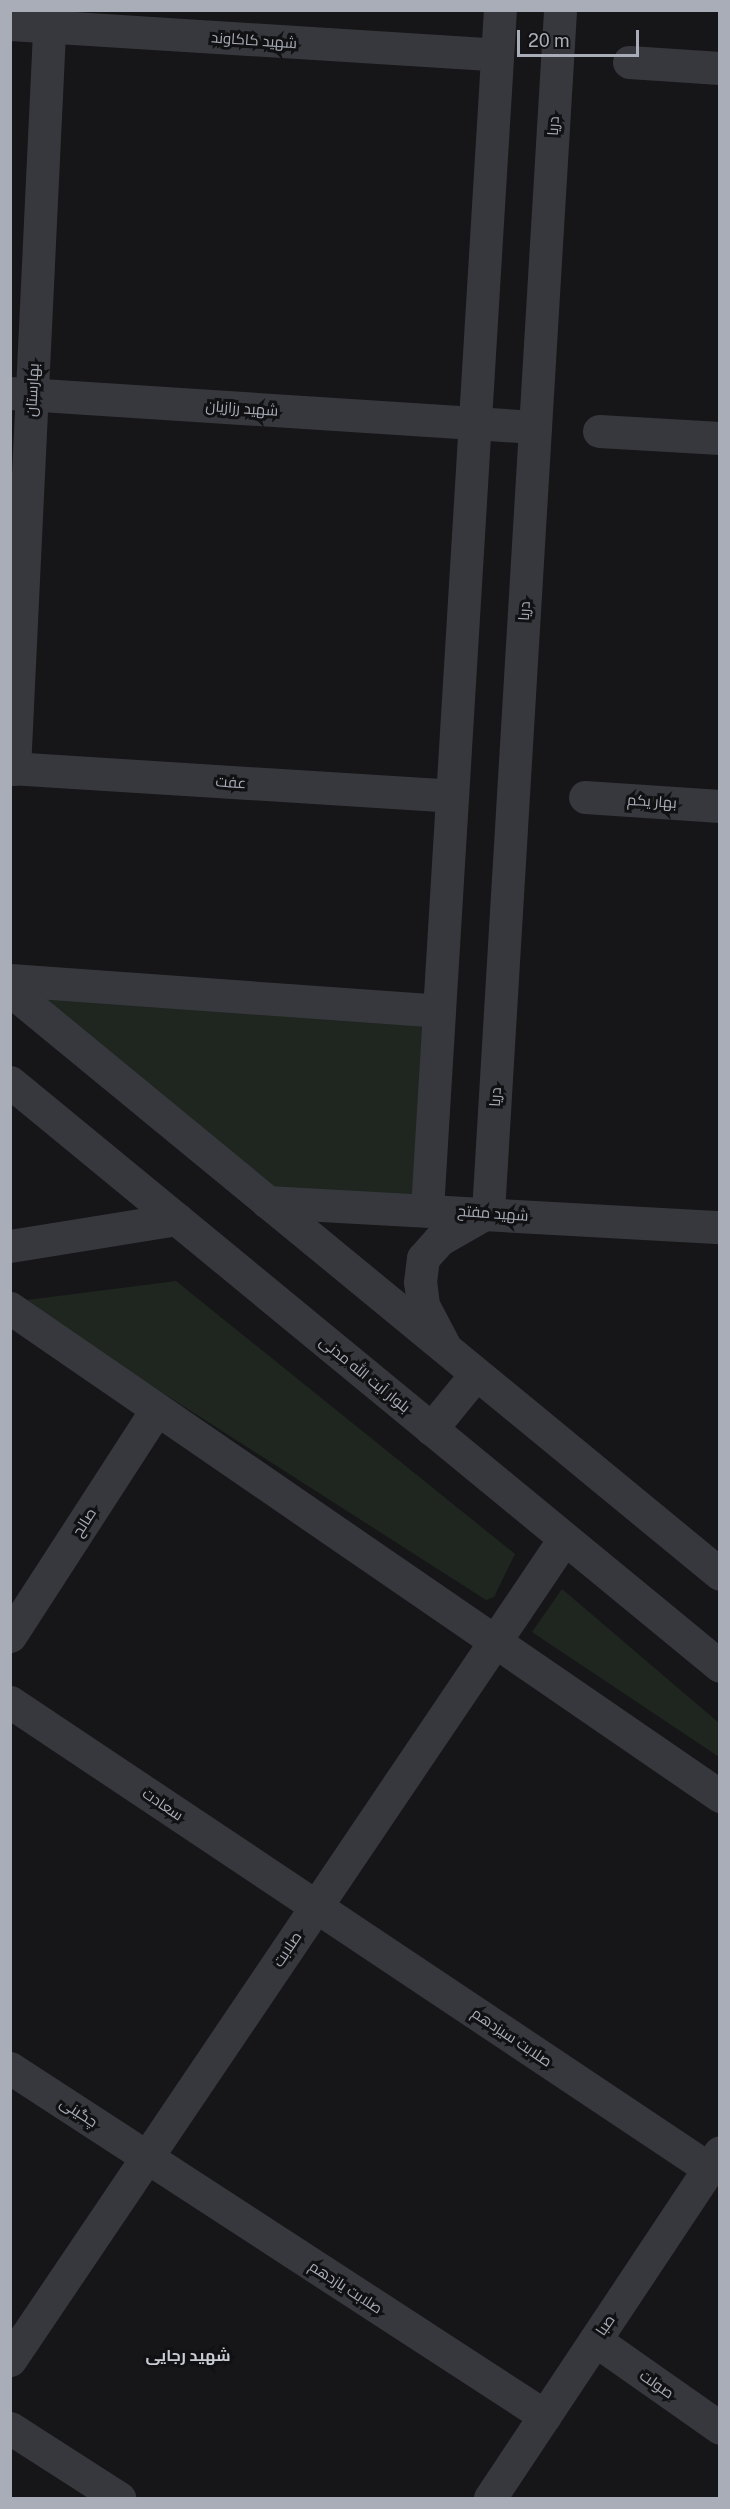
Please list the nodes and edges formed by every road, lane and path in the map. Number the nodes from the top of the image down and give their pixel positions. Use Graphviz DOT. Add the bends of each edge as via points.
graph roads {
  1 [pos="500,10"];
  2 [pos="560,10"];
  3 [pos="50,19"];
  4 [pos="10,24"];
  5 [pos="497,55"];
  6 [pos="629,62"];
  7 [pos="720,68"];
  8 [pos="21,394"];
  9 [pos="474,423"];
  10 [pos="536,427"];
  11 [pos="599,430"];
  12 [pos="720,438"];
  13 [pos="12,769"];
  14 [pos="452,796"];
  15 [pos="585,797"];
  16 [pos="720,806"];
  17 [pos="10,980"];
  18 [pos="10,990"];
  19 [pos="439,1011"];
  20 [pos="10,1082"];
  21 [pos="267,1202"];
  22 [pos="427,1209"];
  23 [pos="488,1212"];
  24 [pos="177,1219"];
  25 [pos="720,1227"];
  26 [pos="10,1246"];
  27 [pos="10,1308"];
  28 [pos="445,1347"];
  29 [pos="476,1374"];
  30 [pos="157,1409"];
  31 [pos="431,1429"];
  32 [pos="564,1539"];
  33 [pos="720,1574"];
  34 [pos="10,1636"];
  35 [pos="494,1642"];
  36 [pos="720,1666"];
  37 [pos="10,1702"];
  38 [pos="720,1797"];
  39 [pos="316,1906"];
  40 [pos="10,2068"];
  41 [pos="147,2157"];
  42 [pos="714,2160"];
  43 [pos="595,2340"];
  44 [pos="10,2360"];
  45 [pos="545,2416"];
  46 [pos="10,2428"];
  47 [pos="720,2428"];
  48 [pos="119,2499"];
  49 [pos="490,2499"];
  1 -- 5 [label="street"];
  2 -- 10 [label="street, دریا"];
  3 -- 4 [label="street, شهید کاکاوند"];
  3 -- 5 [label="street, شهید کاکاوند"];
  3 -- 8 [label="street, بهارستان"];
  5 -- 9 [label="street"];
  6 -- 7 [label="street"];
  8 -- 9 [label="street, شهید رزازیان"];
  8 -- 13 [label="street, بهارستان"];
  9 -- 10 [label="street, شهید رزازیان"];
  9 -- 14 [label="street"];
  10 -- 23 [label="street, دریا"];
  11 -- 12 [label="street"];
  13 -- 14 [label="street, عفت"];
  14 -- 19 [label="street"];
  15 -- 16 [label="street, بهار یکم"];
  17 -- 19 [label="street"];
  18 -- 21 [label="street"];
  19 -- 22 [label="street"];
  20 -- 24 [label="street, بلوار آیت الله مدنی"];
  21 -- 22 [label="street, شهید مفتح"];
  21 -- 28 [label="street"];
  22 -- 23 [label="street, شهید مفتح"];
  23 -- 25 [label="street, شهید مفتح"];
  23 -- 28 [label="street" via="439,1240 423,1258 423,1305"];
  24 -- 26 [label="street"];
  24 -- 31 [label="street, بلوار آیت الله مدنی"];
  27 -- 30 [label="street"];
  28 -- 29 [label="street"];
  29 -- 31 [label="street"];
  29 -- 33 [label="street"];
  30 -- 34 [label="street, صالح"];
  30 -- 35 [label="street"];
  31 -- 32 [label="street, بلوار آیت الله مدنی"];
  32 -- 35 [label="street, صلابت"];
  32 -- 36 [label="street, بلوار آیت الله مدنی"];
  35 -- 38 [label="street"];
  35 -- 39 [label="street, صلابت"];
  37 -- 39 [label="street, سعادت"];
  39 -- 41 [label="street, صلابت"];
  39 -- 42 [label="street, صلابت سیزدهم"];
  40 -- 41 [label="street, چگینی"];
  41 -- 44 [label="street, صلابت"];
  41 -- 45 [label="street, صلابت یازدهم"];
  42 -- 43 [label="street, صبا"];
  43 -- 45 [label="street, صبا"];
  43 -- 47 [label="street, صولت"];
  45 -- 49 [label="street, صبا"];
  46 -- 48 [label="street"];
}
